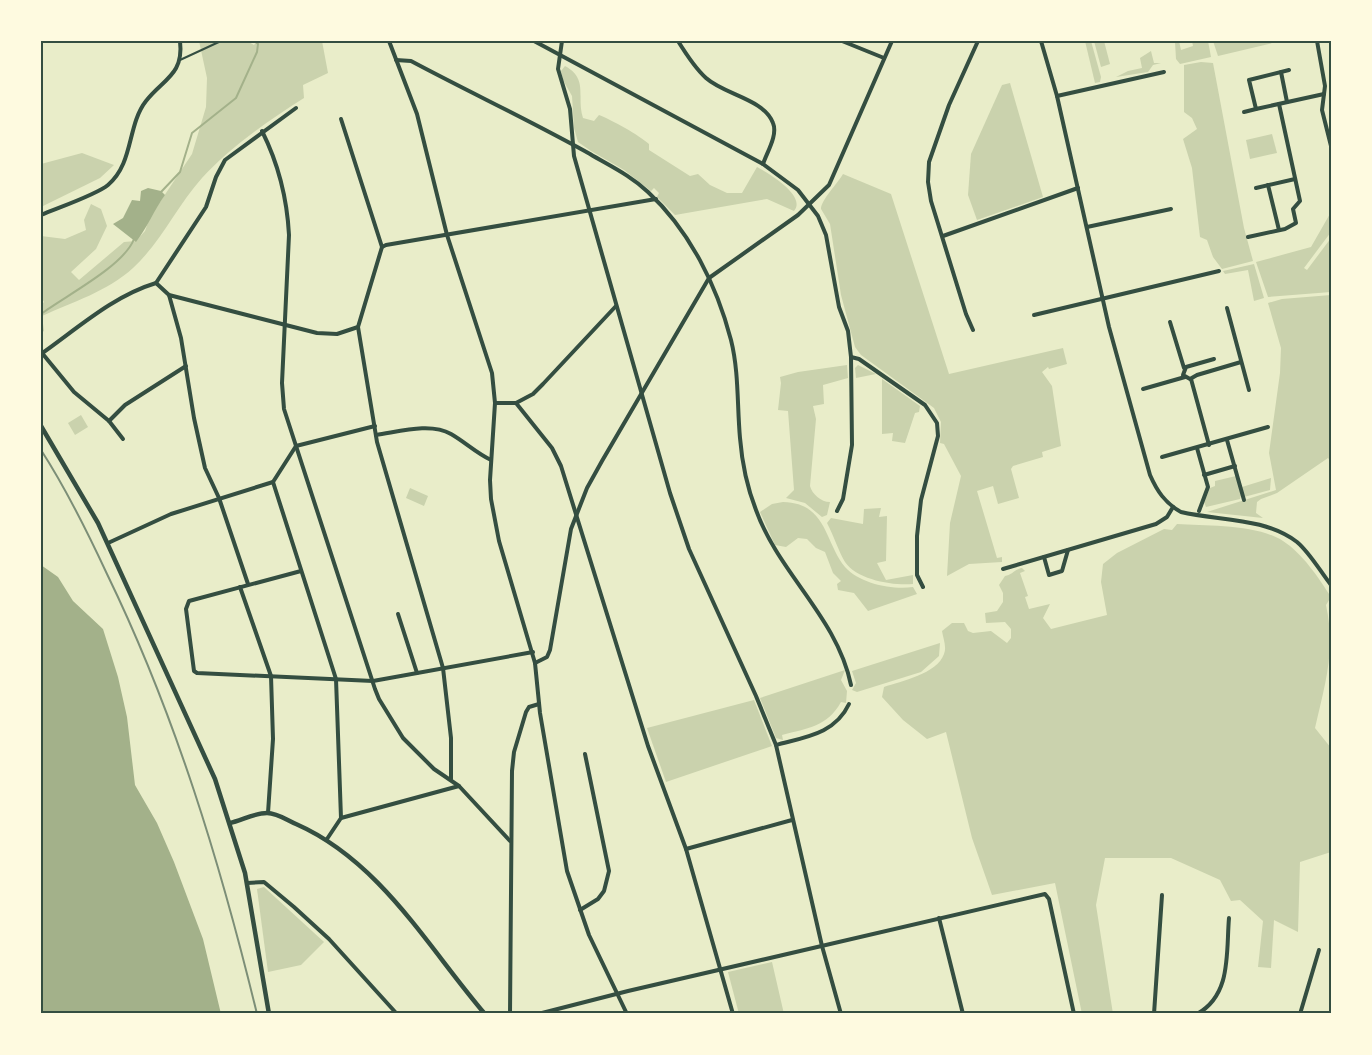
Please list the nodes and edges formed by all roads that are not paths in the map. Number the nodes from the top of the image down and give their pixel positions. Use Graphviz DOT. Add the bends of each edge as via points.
graph roads {
  1 [pos="180,41"];
  2 [pos="220,41"];
  3 [pos="388,41"];
  4 [pos="534,41"];
  5 [pos="562,41"];
  6 [pos="678,41"];
  7 [pos="842,41"];
  8 [pos="892,41"];
  9 [pos="978,41"];
  10 [pos="1041,41"];
  11 [pos="1317,41"];
  12 [pos="558,56"];
  13 [pos="884,58"];
  14 [pos="180,60"];
  15 [pos="396,60"];
  16 [pos="1289,70"];
  17 [pos="1164,72"];
  18 [pos="1281,72"];
  19 [pos="1324,94"];
  20 [pos="1057,96"];
  21 [pos="1287,102"];
  22 [pos="1279,104"];
  23 [pos="296,108"];
  24 [pos="1256,109"];
  25 [pos="1244,112"];
  26 [pos="341,119"];
  27 [pos="262,131"];
  28 [pos="573,144"];
  29 [pos="1331,146"];
  30 [pos="762,164"];
  31 [pos="1295,178"];
  32 [pos="1268,185"];
  33 [pos="1078,188"];
  34 [pos="1256,188"];
  35 [pos="656,199"];
  36 [pos="810,204"];
  37 [pos="1172,209"];
  38 [pos="590,212"];
  39 [pos="41,215"];
  40 [pos="1087,227"];
  41 [pos="1278,230"];
  42 [pos="447,235"];
  43 [pos="942,236"];
  44 [pos="1248,238"];
  45 [pos="382,247"];
  46 [pos="1219,271"];
  47 [pos="709,278"];
  48 [pos="156,283"];
  49 [pos="169,295"];
  50 [pos="1103,297"];
  51 [pos="616,306"];
  52 [pos="1227,308"];
  53 [pos="1034,314"];
  54 [pos="1170,322"];
  55 [pos="284,323"];
  56 [pos="358,327"];
  57 [pos="974,330"];
  58 [pos="42,354"];
  59 [pos="851,357"];
  60 [pos="1214,359"];
  61 [pos="1242,362"];
  62 [pos="186,366"];
  63 [pos="1184,368"];
  64 [pos="1185,378"];
  65 [pos="1191,379"];
  66 [pos="1143,389"];
  67 [pos="1249,390"];
  68 [pos="641,394"];
  69 [pos="495,403"];
  70 [pos="516,403"];
  71 [pos="108,420"];
  72 [pos="41,426"];
  73 [pos="375,426"];
  74 [pos="1268,427"];
  75 [pos="376,435"];
  76 [pos="123,439"];
  77 [pos="1227,440"];
  78 [pos="1209,445"];
  79 [pos="296,446"];
  80 [pos="1197,448"];
  81 [pos="1162,458"];
  82 [pos="491,460"];
  83 [pos="1235,466"];
  84 [pos="1204,475"];
  85 [pos="273,482"];
  86 [pos="219,498"];
  87 [pos="1244,500"];
  88 [pos="1173,508"];
  89 [pos="836,511"];
  90 [pos="1199,511"];
  91 [pos="576,514"];
  92 [pos="108,543"];
  93 [pos="1068,550"];
  94 [pos="1044,557"];
  95 [pos="1003,569"];
  96 [pos="301,571"];
  97 [pos="248,584"];
  98 [pos="1331,585"];
  99 [pos="240,586"];
  100 [pos="923,587"];
  101 [pos="398,614"];
  102 [pos="533,652"];
  103 [pos="535,663"];
  104 [pos="442,668"];
  105 [pos="417,673"];
  106 [pos="271,676"];
  107 [pos="336,679"];
  108 [pos="373,681"];
  109 [pos="851,685"];
  110 [pos="539,704"];
  111 [pos="849,704"];
  112 [pos="776,745"];
  113 [pos="585,754"];
  114 [pos="451,778"];
  115 [pos="459,786"];
  116 [pos="268,813"];
  117 [pos="341,818"];
  118 [pos="792,820"];
  119 [pos="230,824"];
  120 [pos="327,839"];
  121 [pos="510,841"];
  122 [pos="686,849"];
  123 [pos="247,883"];
  124 [pos="1162,895"];
  125 [pos="580,910"];
  126 [pos="939,918"];
  127 [pos="1229,918"];
  128 [pos="822,946"];
  129 [pos="1319,950"];
  130 [pos="722,970"];
  131 [pos="617,994"];
  132 [pos="542,1013"];
  133 [pos="269,1014"];
  134 [pos="397,1014"];
  135 [pos="485,1014"];
  136 [pos="510,1014"];
  137 [pos="627,1014"];
  138 [pos="733,1014"];
  139 [pos="841,1014"];
  140 [pos="963,1014"];
  141 [pos="1074,1014"];
  142 [pos="1154,1014"];
  143 [pos="1198,1014"];
  144 [pos="1300,1014"];
  1 -- 14 [label="street"];
  2 -- 14 [label="lane"];
  3 -- 15 [label="street"];
  4 -- 12 [label="street"];
  5 -- 12 [label="street"];
  6 -- 30 [label="street" via="706,78 767,112 774,124 774,134"];
  7 -- 13 [label="street"];
  8 -- 13 [label="street"];
  9 -- 43 [label="street" via="949,105 929,162 931,201"];
  10 -- 20 [label="street"];
  11 -- 19 [label="street"];
  12 -- 28 [label="street" via="558,69 570,109"];
  12 -- 30 [label="street"];
  13 -- 36 [label="street" via="834,177"];
  14 -- 39 [label="street" via="169,78 145,102 130,149 116,177 107,186"];
  15 -- 28 [label="street" via="411,61"];
  15 -- 42 [label="street" via="418,119"];
  16 -- 18 [label="street"];
  17 -- 20 [label="street"];
  18 -- 21 [label="street"];
  18 -- 24 [label="street" via="1249,80"];
  19 -- 21 [label="street"];
  19 -- 29 [label="street" via="1322,110"];
  20 -- 33 [label="street"];
  21 -- 22 [label="street"];
  22 -- 24 [label="street"];
  22 -- 31 [label="street"];
  23 -- 27 [label="street"];
  24 -- 25 [label="street"];
  26 -- 45 [label="street"];
  27 -- 48 [label="street" via="226,160 216,177 206,207"];
  27 -- 55 [label="street" via="283,182 288,213"];
  28 -- 35 [label="street" via="626,174"];
  28 -- 38 [label="street"];
  30 -- 36 [label="street" via="798,190"];
  31 -- 32 [label="street"];
  31 -- 41 [label="street" via="1300,201 1293,209 1296,223"];
  32 -- 34 [label="street"];
  32 -- 41 [label="street"];
  33 -- 40 [label="street"];
  33 -- 43 [label="street"];
  35 -- 38 [label="street"];
  35 -- 47 [label="street" via="691,245"];
  36 -- 47 [label="street" via="768,238"];
  36 -- 59 [label="street" via="826,235"];
  37 -- 40 [label="street"];
  38 -- 42 [label="street"];
  38 -- 51 [label="street"];
  40 -- 50 [label="street"];
  41 -- 44 [label="street"];
  42 -- 45 [label="street"];
  42 -- 69 [label="street" via="488,362"];
  43 -- 57 [label="street"];
  45 -- 56 [label="street"];
  46 -- 50 [label="street"];
  47 -- 68 [label="street"];
  47 -- 109 [label="street" via="732,343 742,455 755,507 782,563 828,626 845,662"];
  48 -- 49 [label="street"];
  48 -- 58 [label="street" via="121,298"];
  49 -- 55 [label="street"];
  49 -- 62 [label="street"];
  50 -- 53 [label="street"];
  50 -- 88 [label="street" via="1150,474 1158,492"];
  51 -- 68 [label="street"];
  51 -- 70 [label="street" via="533,394"];
  52 -- 61 [label="street"];
  54 -- 63 [label="street"];
  55 -- 56 [label="street" via="327,334"];
  55 -- 79 [label="street" via="283,396"];
  56 -- 73 [label="street"];
  58 -- 71 [label="street" via="74,392"];
  59 -- 89 [label="street" via="852,445 843,499"];
  59 -- 100 [label="street" via="859,359 925,405 937,423 938,436 921,500 917,536 917,575"];
  60 -- 63 [label="street"];
  61 -- 65 [label="street"];
  61 -- 67 [label="street"];
  62 -- 71 [label="street" via="125,405"];
  62 -- 86 [label="street" via="199,444"];
  63 -- 64 [label="street"];
  64 -- 65 [label="street"];
  64 -- 66 [label="street"];
  65 -- 78 [label="street"];
  68 -- 91 [label="street" via="587,488"];
  68 -- 112 [label="street" via="660,464 689,549"];
  69 -- 70 [label="street"];
  69 -- 82 [label="street"];
  70 -- 91 [label="street" via="556,456"];
  71 -- 76 [label="street"];
  72 -- 92 [label="street"];
  73 -- 75 [label="street"];
  73 -- 79 [label="street"];
  74 -- 77 [label="street"];
  75 -- 82 [label="street" via="425,429 445,431"];
  75 -- 104 [label="street"];
  77 -- 78 [label="street"];
  77 -- 83 [label="street"];
  78 -- 80 [label="street"];
  79 -- 85 [label="street"];
  79 -- 108 [label="street"];
  80 -- 81 [label="street"];
  80 -- 84 [label="street"];
  82 -- 102 [label="street" via="491,499 499,541"];
  83 -- 84 [label="street"];
  83 -- 87 [label="street"];
  84 -- 90 [label="street" via="1208,489"];
  85 -- 86 [label="street"];
  85 -- 96 [label="street"];
  86 -- 92 [label="street" via="171,514"];
  86 -- 97 [label="street"];
  88 -- 93 [label="street" via="1156,524"];
  88 -- 98 [label="street" via="1192,515 1248,522 1279,531 1305,550"];
  91 -- 103 [label="street" via="550,650 547,657"];
  91 -- 122 [label="street" via="648,746"];
  92 -- 119 [label="street" via="215,779"];
  93 -- 94 [label="street"];
  93 -- 94 [label="street" via="1062,571 1049,575"];
  94 -- 95 [label="street"];
  96 -- 97 [label="street"];
  96 -- 107 [label="street"];
  97 -- 99 [label="street"];
  99 -- 106 [label="street"];
  99 -- 106 [label="street" via="195,597 187,604 194,671"];
  101 -- 105 [label="street"];
  102 -- 103 [label="street"];
  102 -- 104 [label="street"];
  103 -- 110 [label="street"];
  104 -- 105 [label="street"];
  104 -- 114 [label="street" via="451,738"];
  105 -- 108 [label="street"];
  106 -- 107 [label="street"];
  106 -- 116 [label="street" via="273,739"];
  107 -- 108 [label="street"];
  107 -- 117 [label="street"];
  108 -- 114 [label="street" via="379,699 403,738 434,769"];
  110 -- 121 [label="street" via="529,707 526,712 514,752"];
  110 -- 125 [label="street" via="562,849"];
  111 -- 112 [label="street" via="840,719 824,731"];
  112 -- 118 [label="street"];
  113 -- 125 [label="street" via="609,871 604,891 598,899"];
  114 -- 115 [label="street"];
  115 -- 117 [label="street"];
  115 -- 121 [label="street"];
  116 -- 119 [label="street"];
  116 -- 120 [label="street"];
  117 -- 120 [label="street"];
  118 -- 122 [label="street"];
  118 -- 128 [label="street"];
  119 -- 123 [label="street"];
  120 -- 135 [label="street" via="362,867 390,896"];
  121 -- 136 [label="street"];
  122 -- 130 [label="street"];
  123 -- 133 [label="street"];
  123 -- 134 [label="street" via="264,882 294,907 329,938"];
  124 -- 142 [label="street"];
  125 -- 131 [label="street"];
  126 -- 128 [label="street"];
  126 -- 140 [label="street"];
  126 -- 141 [label="street" via="1045,894 1049,899"];
  127 -- 143 [label="street" via="1223,982 1214,1001"];
  128 -- 130 [label="street"];
  128 -- 139 [label="street"];
  129 -- 144 [label="street"];
  130 -- 131 [label="street"];
  130 -- 138 [label="street"];
  131 -- 132 [label="street"];
  131 -- 137 [label="street"];
}
